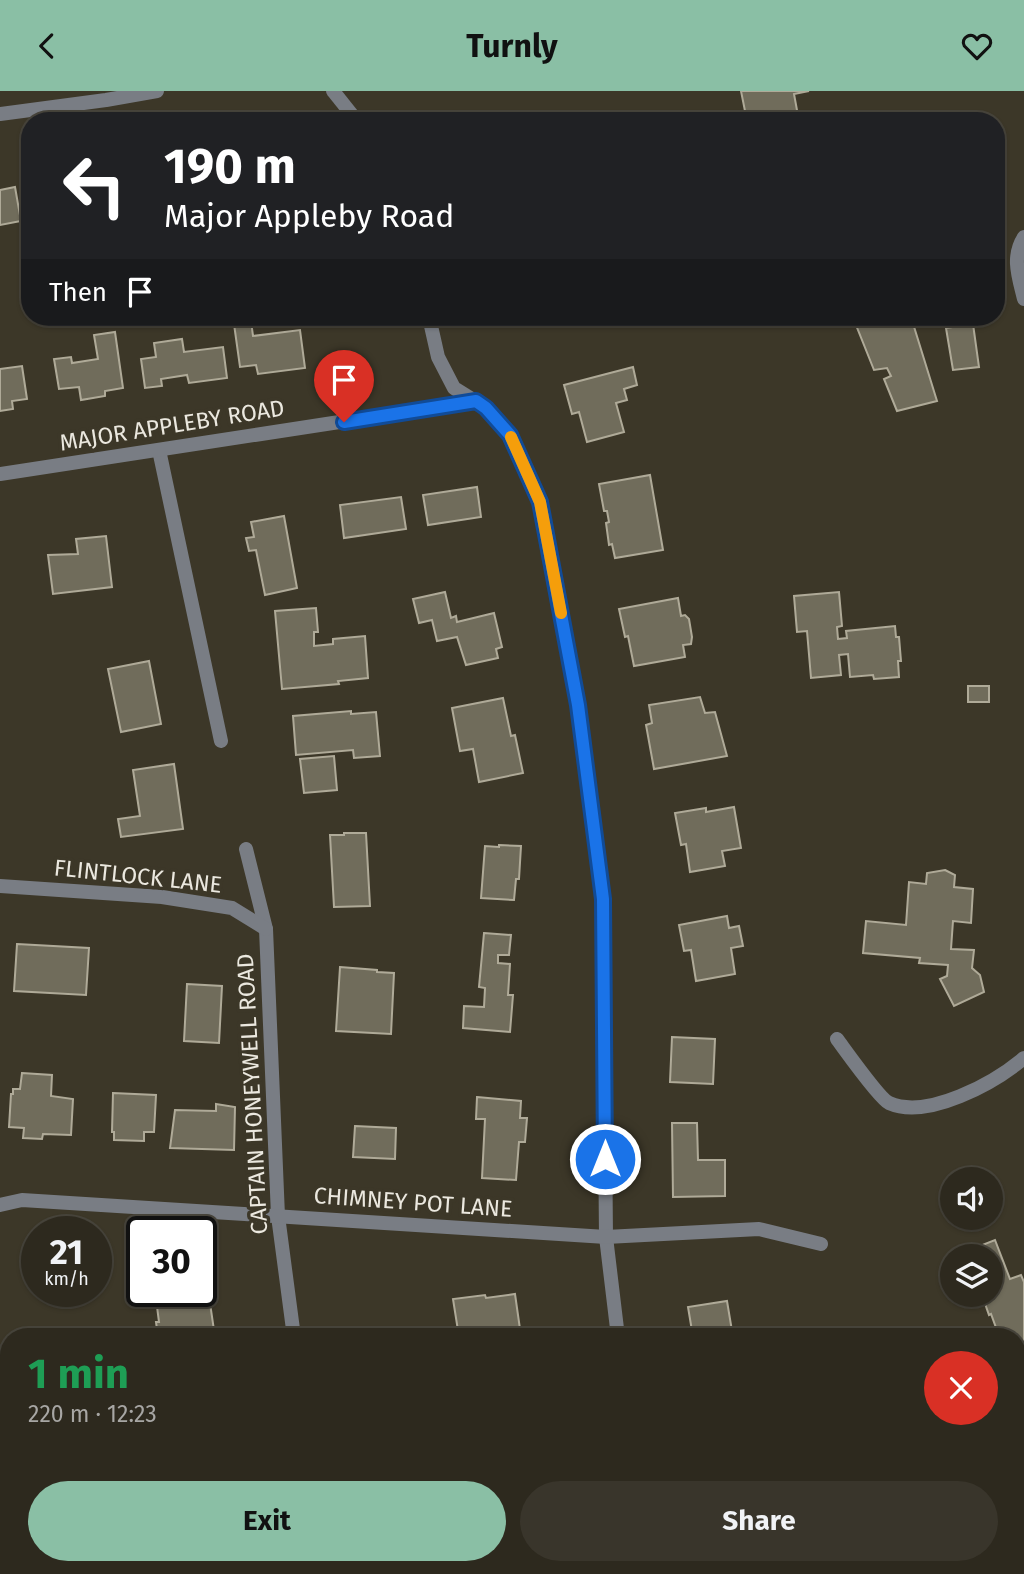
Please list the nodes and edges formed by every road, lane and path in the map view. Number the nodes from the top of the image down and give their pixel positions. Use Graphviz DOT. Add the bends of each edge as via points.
graph roads {
  1 [pos="157,91"];
  2 [pos="333,91"];
  3 [pos="350,112"];
  4 [pos="0,114"];
  5 [pos="1024,237"];
  6 [pos="1024,299"];
  7 [pos="431,326"];
  8 [pos="476,401"];
  9 [pos="159,450"];
  10 [pos="0,474"];
  11 [pos="221,741"];
  12 [pos="246,849"];
  13 [pos="0,886"];
  14 [pos="266,929"];
  15 [pos="837,1039"];
  16 [pos="1024,1058"];
  17 [pos="0,1205"];
  18 [pos="278,1216"];
  19 [pos="606,1237"];
  20 [pos="821,1244"];
  21 [pos="293,1328"];
  22 [pos="617,1328"];
  1 -- 4 [label="street"];
  2 -- 3 [label="street"];
  5 -- 6 [label="street" via="1015,260"];
  7 -- 8 [label="street" via="438,357 454,388"];
  8 -- 9 [label="street, MAJOR APPLEBY ROAD"];
  8 -- 19 [label="street" via="510,435 540,502 578,705 603,899"];
  9 -- 10 [label="street, MAJOR APPLEBY ROAD"];
  9 -- 11 [label="street"];
  12 -- 14 [label="street, CAPTAIN HONEYWELL ROAD"];
  13 -- 14 [label="street, FLINTLOCK LANE" via="162,897 232,908"];
  14 -- 18 [label="street, CAPTAIN HONEYWELL ROAD"];
  15 -- 16 [label="street" via="887,1102 914,1108 965,1095"];
  17 -- 18 [label="street, CHIMNEY POT LANE" via="22,1200"];
  18 -- 19 [label="street, CHIMNEY POT LANE"];
  18 -- 21 [label="street, CAPTAIN HONEYWELL ROAD"];
  19 -- 20 [label="street, CHIMNEY POT LANE" via="759,1229"];
  19 -- 22 [label="street"];
}
